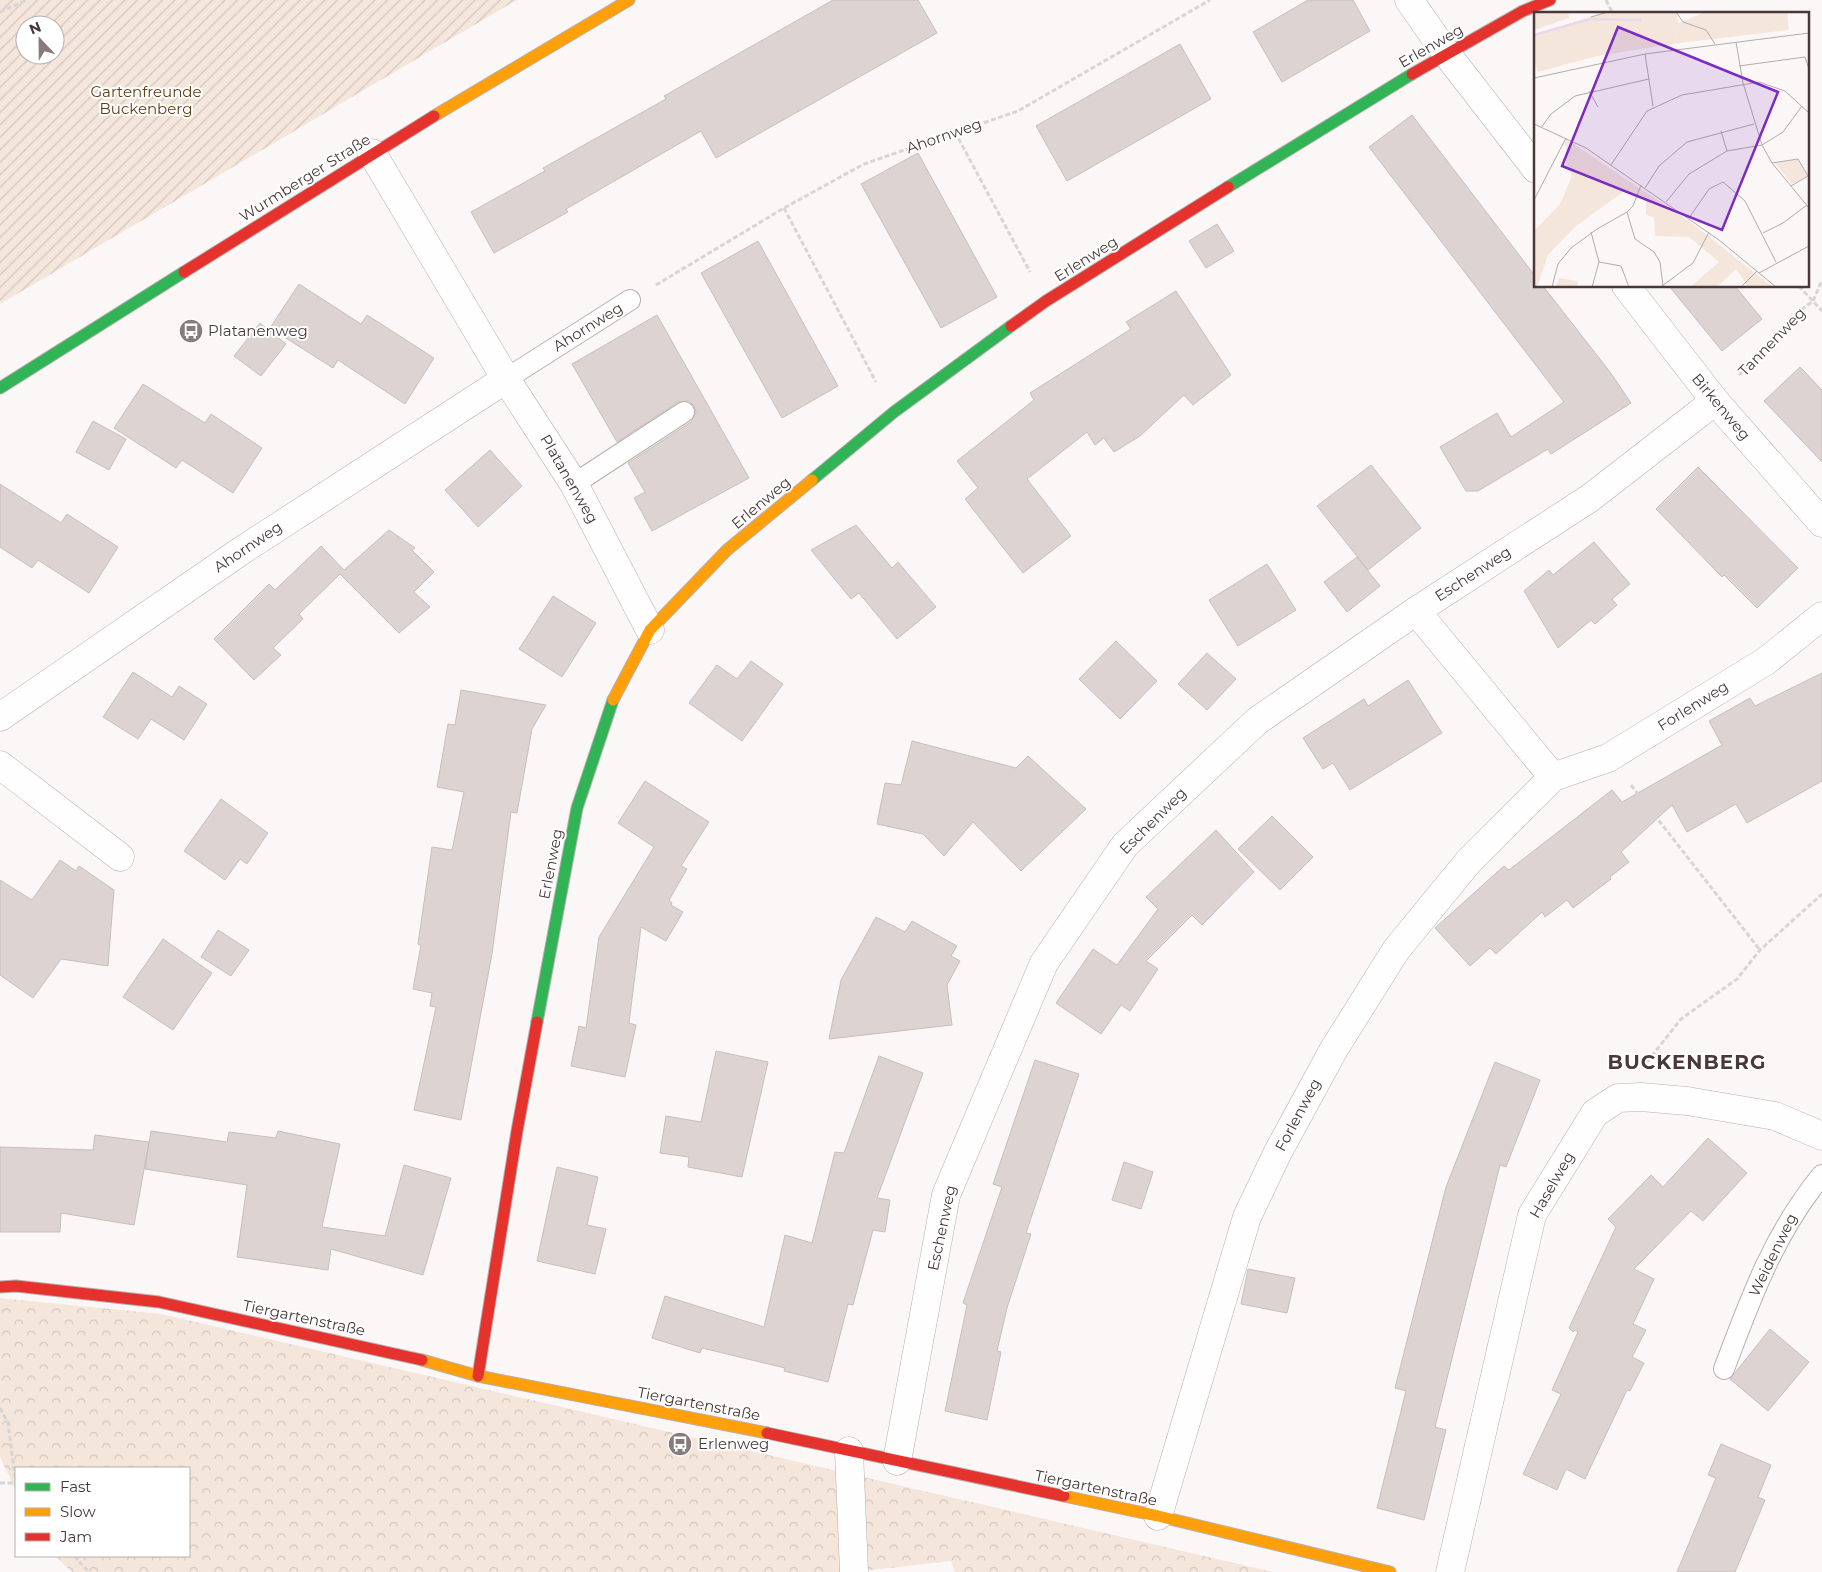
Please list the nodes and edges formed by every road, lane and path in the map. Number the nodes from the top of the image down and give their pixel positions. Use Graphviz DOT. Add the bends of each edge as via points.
graph roads {
  1 [pos="27,0"];
  2 [pos="630,0"];
  3 [pos="1210,0"];
  4 [pos="1409,0"];
  5 [pos="1550,0"];
  6 [pos="1606,0"];
  7 [pos="0,12"];
  8 [pos="1612,12"];
  9 [pos="1446,53"];
  10 [pos="955,132"];
  11 [pos="372,153"];
  12 [pos="1534,166"];
  13 [pos="784,208"];
  14 [pos="1022,259"];
  15 [pos="1822,280"];
  16 [pos="1628,288"];
  17 [pos="1801,288"];
  18 [pos="630,300"];
  19 [pos="1813,301"];
  20 [pos="1822,311"];
  21 [pos="864,360"];
  22 [pos="506,379"];
  23 [pos="0,388"];
  24 [pos="1715,401"];
  25 [pos="684,412"];
  26 [pos="574,484"];
  27 [pos="1822,523"];
  28 [pos="1416,612"];
  29 [pos="1822,616"];
  30 [pos="650,630"];
  31 [pos="0,717"];
  32 [pos="1608,758"];
  33 [pos="0,765"];
  34 [pos="1553,777"];
  35 [pos="120,857"];
  36 [pos="1822,894"];
  37 [pos="1760,950"];
  38 [pos="1618,1098"];
  39 [pos="1822,1136"];
  40 [pos="1822,1175"];
  41 [pos="0,1287"];
  42 [pos="1724,1369"];
  43 [pos="478,1376"];
  44 [pos="0,1408"];
  45 [pos="849,1451"];
  46 [pos="897,1461"];
  47 [pos="0,1483"];
  48 [pos="15,1484"];
  49 [pos="1158,1516"];
  50 [pos="75,1557"];
  51 [pos="88,1572"];
  52 [pos="854,1572"];
  53 [pos="1390,1572"];
  54 [pos="1450,1572"];
  1 -- 7 [label="path"];
  2 -- 11 [label="street, Wurmberger Straße"];
  3 -- 10 [label="path, Ahornweg" via="1018,112"];
  4 -- 9 [label="street"];
  5 -- 9 [label="street, Erlenweg"];
  6 -- 8 [label="path"];
  9 -- 12 [label="street"];
  9 -- 30 [label="street, Erlenweg" via="1030,313 894,412 727,550"];
  10 -- 13 [label="path, Ahornweg" via="864,164"];
  10 -- 14 [label="path"];
  11 -- 22 [label="street, Platanenweg"];
  11 -- 23 [label="street, Wurmberger Straße"];
  13 -- 18 [label="path, Ahornweg"];
  13 -- 21 [label="path"];
  15 -- 19 [label="path, Tannenweg"];
  16 -- 24 [label="street, Birkenweg"];
  17 -- 19 [label="path"];
  18 -- 22 [label="lane, Ahornweg"];
  19 -- 20 [label="path"];
  19 -- 24 [label="path, Tannenweg"];
  22 -- 26 [label="street, Platanenweg"];
  22 -- 31 [label="street, Ahornweg" via="242,550"];
  24 -- 27 [label="street, Birkenweg"];
  24 -- 28 [label="street, Eschenweg" via="1590,498"];
  25 -- 26 [label="lane"];
  26 -- 30 [label="street, Platanenweg"];
  28 -- 34 [label="street"];
  28 -- 46 [label="street, Eschenweg" via="1257,721 1146,825 1125,845 1044,963 946,1195"];
  29 -- 32 [label="street, Forlenweg" via="1766,661"];
  30 -- 43 [label="street, Erlenweg" via="611,703 577,808 517,1131"];
  32 -- 34 [label="street, Forlenweg"];
  32 -- 37 [label="path"];
  33 -- 35 [label="street"];
  34 -- 49 [label="street, Forlenweg" via="1469,860 1396,950 1334,1049 1278,1152 1247,1217"];
  36 -- 37 [label="path"];
  37 -- 38 [label="path" via="1737,979 1681,1019"];
  38 -- 39 [label="street" via="1686,1101 1775,1116"];
  38 -- 54 [label="street, Haselweg" via="1595,1113 1532,1215"];
  40 -- 42 [label="lane, Weidenweg" via="1799,1203 1762,1270"];
  41 -- 43 [label="street, Tiergartenstraße" via="159,1302 392,1352"];
  43 -- 45 [label="street, Tiergartenstraße"];
  44 -- 48 [label="path" via="8,1423"];
  45 -- 46 [label="street, Tiergartenstraße"];
  45 -- 52 [label="street"];
  46 -- 49 [label="street, Tiergartenstraße"];
  47 -- 48 [label="path"];
  49 -- 53 [label="street, Tiergartenstraße"];
  50 -- 51 [label="path"];
}
